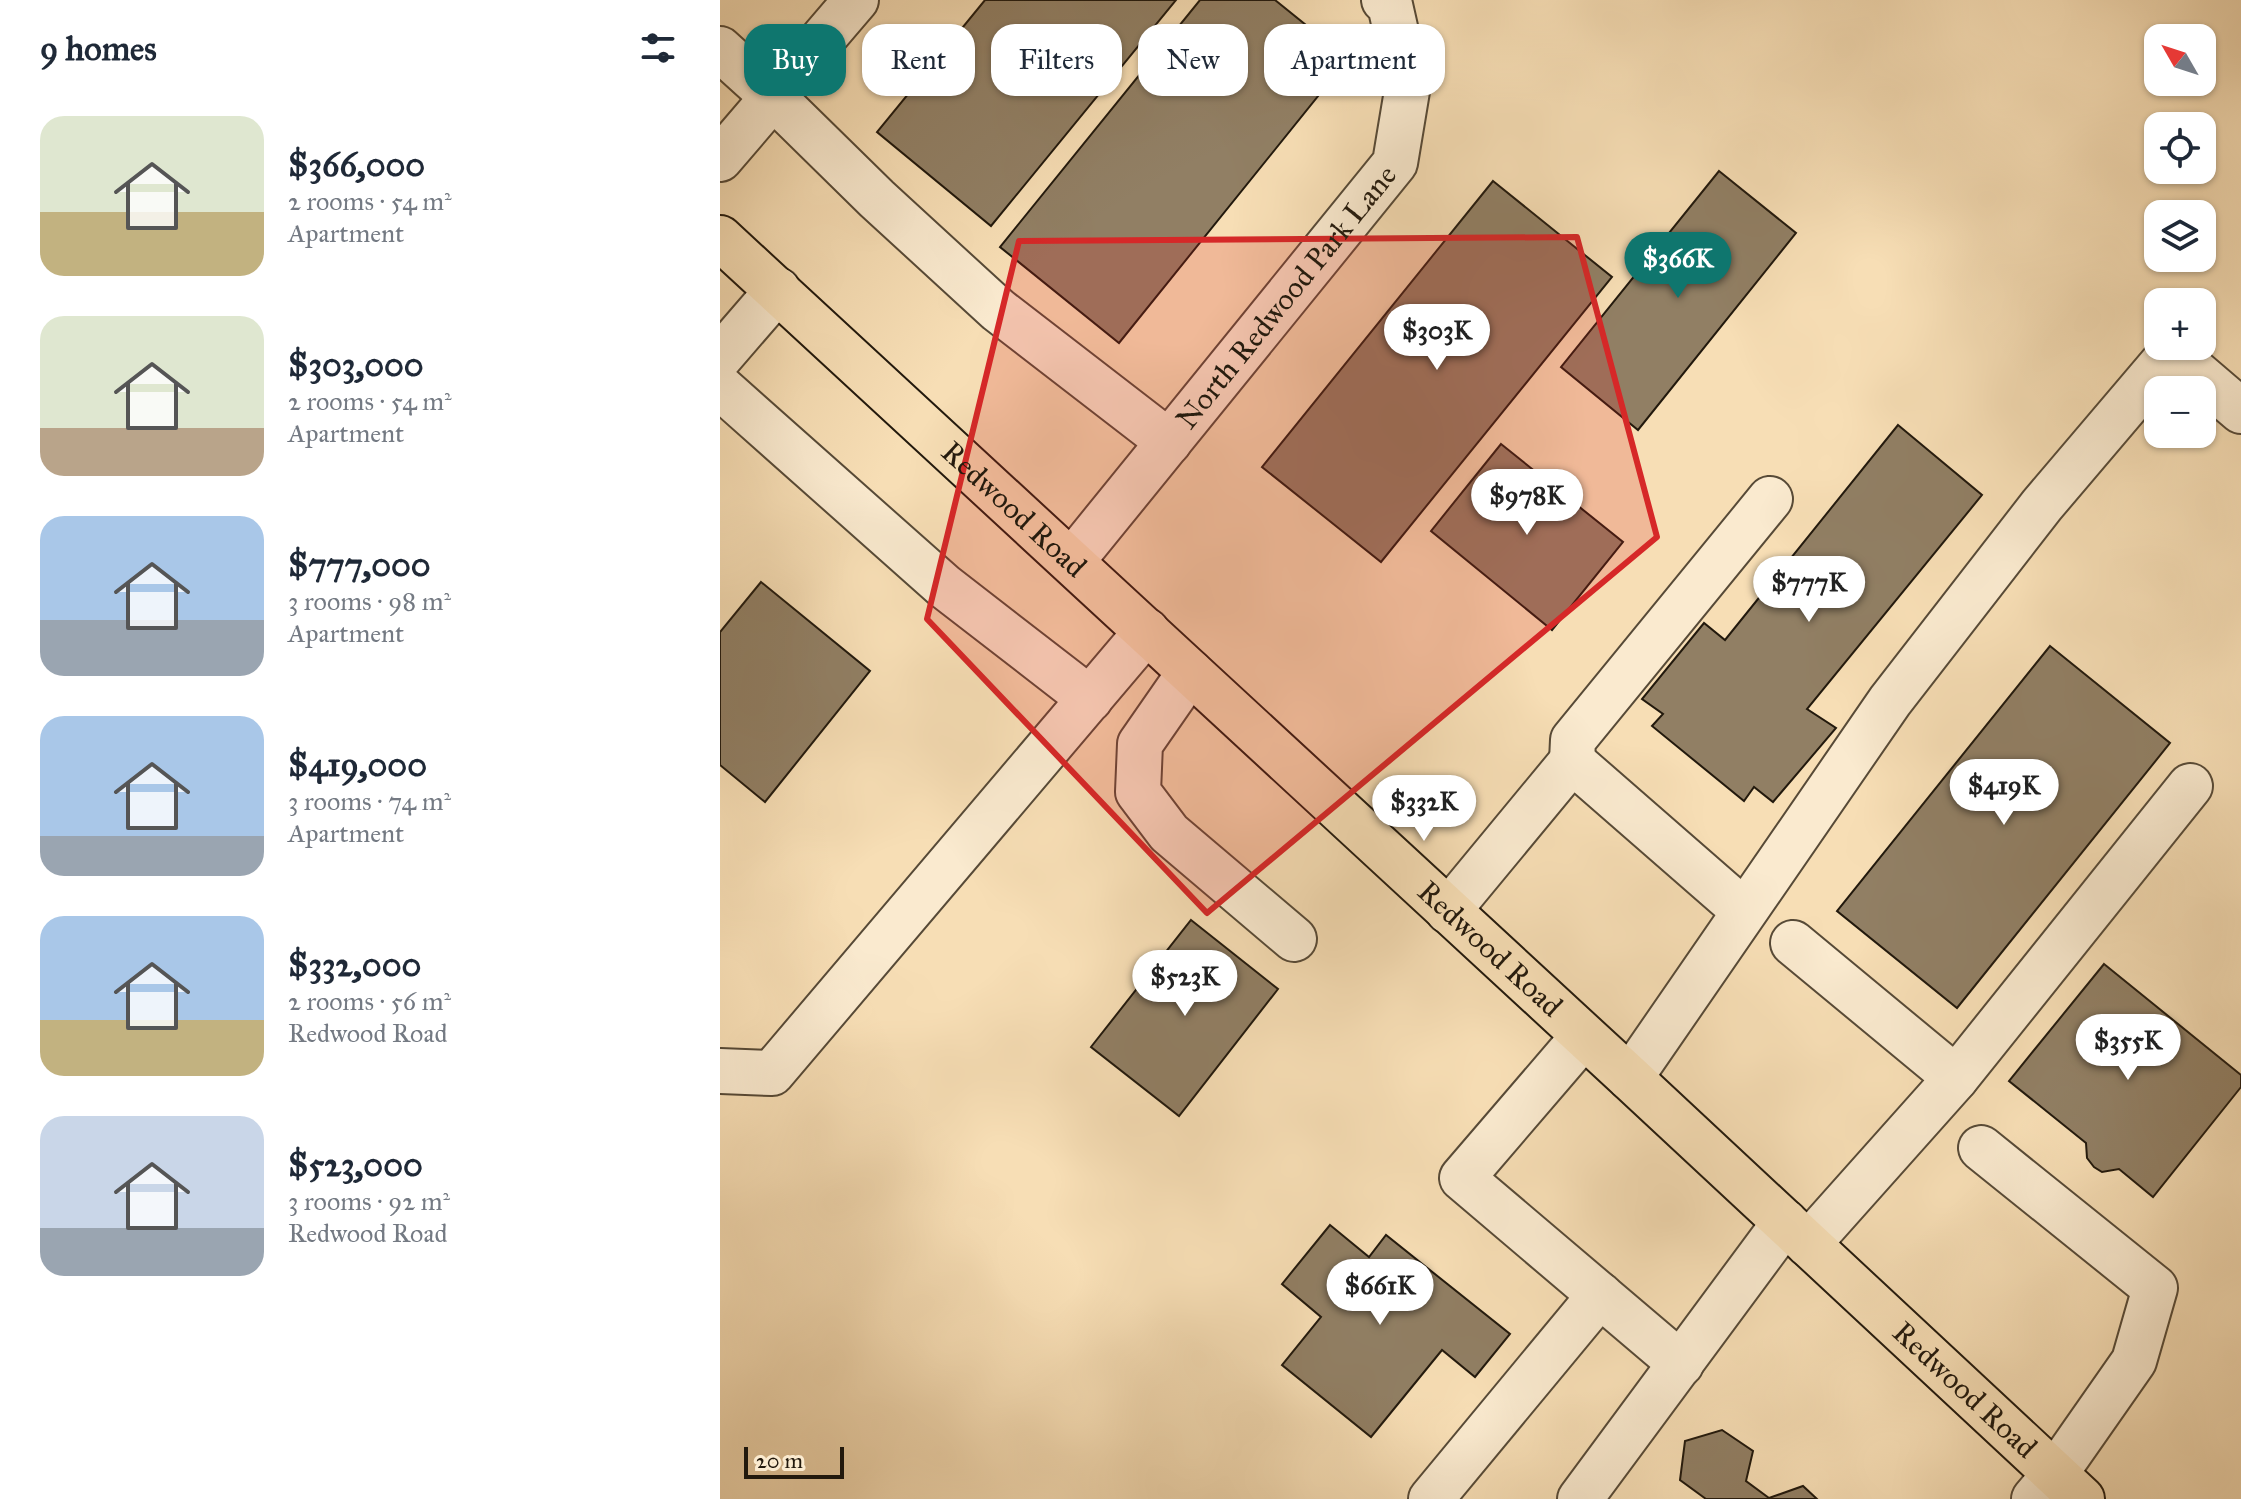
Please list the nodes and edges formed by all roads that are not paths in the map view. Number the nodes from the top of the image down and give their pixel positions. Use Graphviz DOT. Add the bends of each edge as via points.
graph roads {
  1 [pos="856,0"];
  2 [pos="1384,0"];
  3 [pos="720,49"];
  4 [pos="774,98"];
  5 [pos="720,159"];
  6 [pos="720,238"];
  7 [pos="778,290"];
  8 [pos="720,357"];
  9 [pos="720,387"];
  10 [pos="2241,411"];
  11 [pos="1169,442"];
  12 [pos="1770,499"];
  13 [pos="1072,561"];
  14 [pos="1147,631"];
  15 [pos="1190,672"];
  16 [pos="1090,699"];
  17 [pos="1572,761"];
  18 [pos="2190,786"];
  19 [pos="1448,911"];
  20 [pos="1744,911"];
  21 [pos="1294,939"];
  22 [pos="1793,943"];
  23 [pos="1583,1037"];
  24 [pos="720,1071"];
  25 [pos="1630,1078"];
  26 [pos="1956,1078"];
  27 [pos="1981,1148"];
  28 [pos="1797,1233"];
  29 [pos="1600,1295"];
  30 [pos="1681,1364"];
  31 [pos="2057,1491"];
  32 [pos="1431,1499"];
  33 [pos="1580,1499"];
  1 -- 4 [label="lane"];
  2 -- 11 [label="lane, North Redwood Park Lane" via="1390,5 1408,85 1395,163"];
  3 -- 4 [label="lane"];
  4 -- 5 [label="lane"];
  4 -- 11 [label="lane" via="998,310"];
  6 -- 7 [label="main road, Redwood Road"];
  7 -- 8 [label="lane"];
  7 -- 13 [label="main road, Redwood Road"];
  9 -- 16 [label="lane" via="944,586"];
  10 -- 20 [label="lane" via="2172,352 2042,505 1890,701"];
  11 -- 13 [label="lane, North Redwood Park Lane"];
  12 -- 17 [label="lane" via="1573,740"];
  13 -- 14 [label="main road, Redwood Road"];
  14 -- 15 [label="main road, Redwood Road"];
  14 -- 16 [label="lane"];
  15 -- 19 [label="main road, Redwood Road"];
  15 -- 21 [label="lane" via="1140,744 1138,792 1169,833"];
  16 -- 24 [label="lane" via="772,1073"];
  17 -- 19 [label="lane"];
  17 -- 20 [label="lane"];
  18 -- 26 [label="lane"];
  19 -- 23 [label="main road, Redwood Road"];
  20 -- 25 [label="lane"];
  22 -- 26 [label="lane"];
  23 -- 25 [label="main road, Redwood Road"];
  23 -- 29 [label="lane" via="1462,1178"];
  25 -- 28 [label="main road, Redwood Road"];
  26 -- 28 [label="lane"];
  27 -- 31 [label="lane" via="2155,1288 2134,1361"];
  28 -- 30 [label="lane"];
  28 -- 31 [label="main road, Redwood Road"];
  29 -- 30 [label="lane"];
  29 -- 32 [label="lane"];
  30 -- 33 [label="lane"];
}
